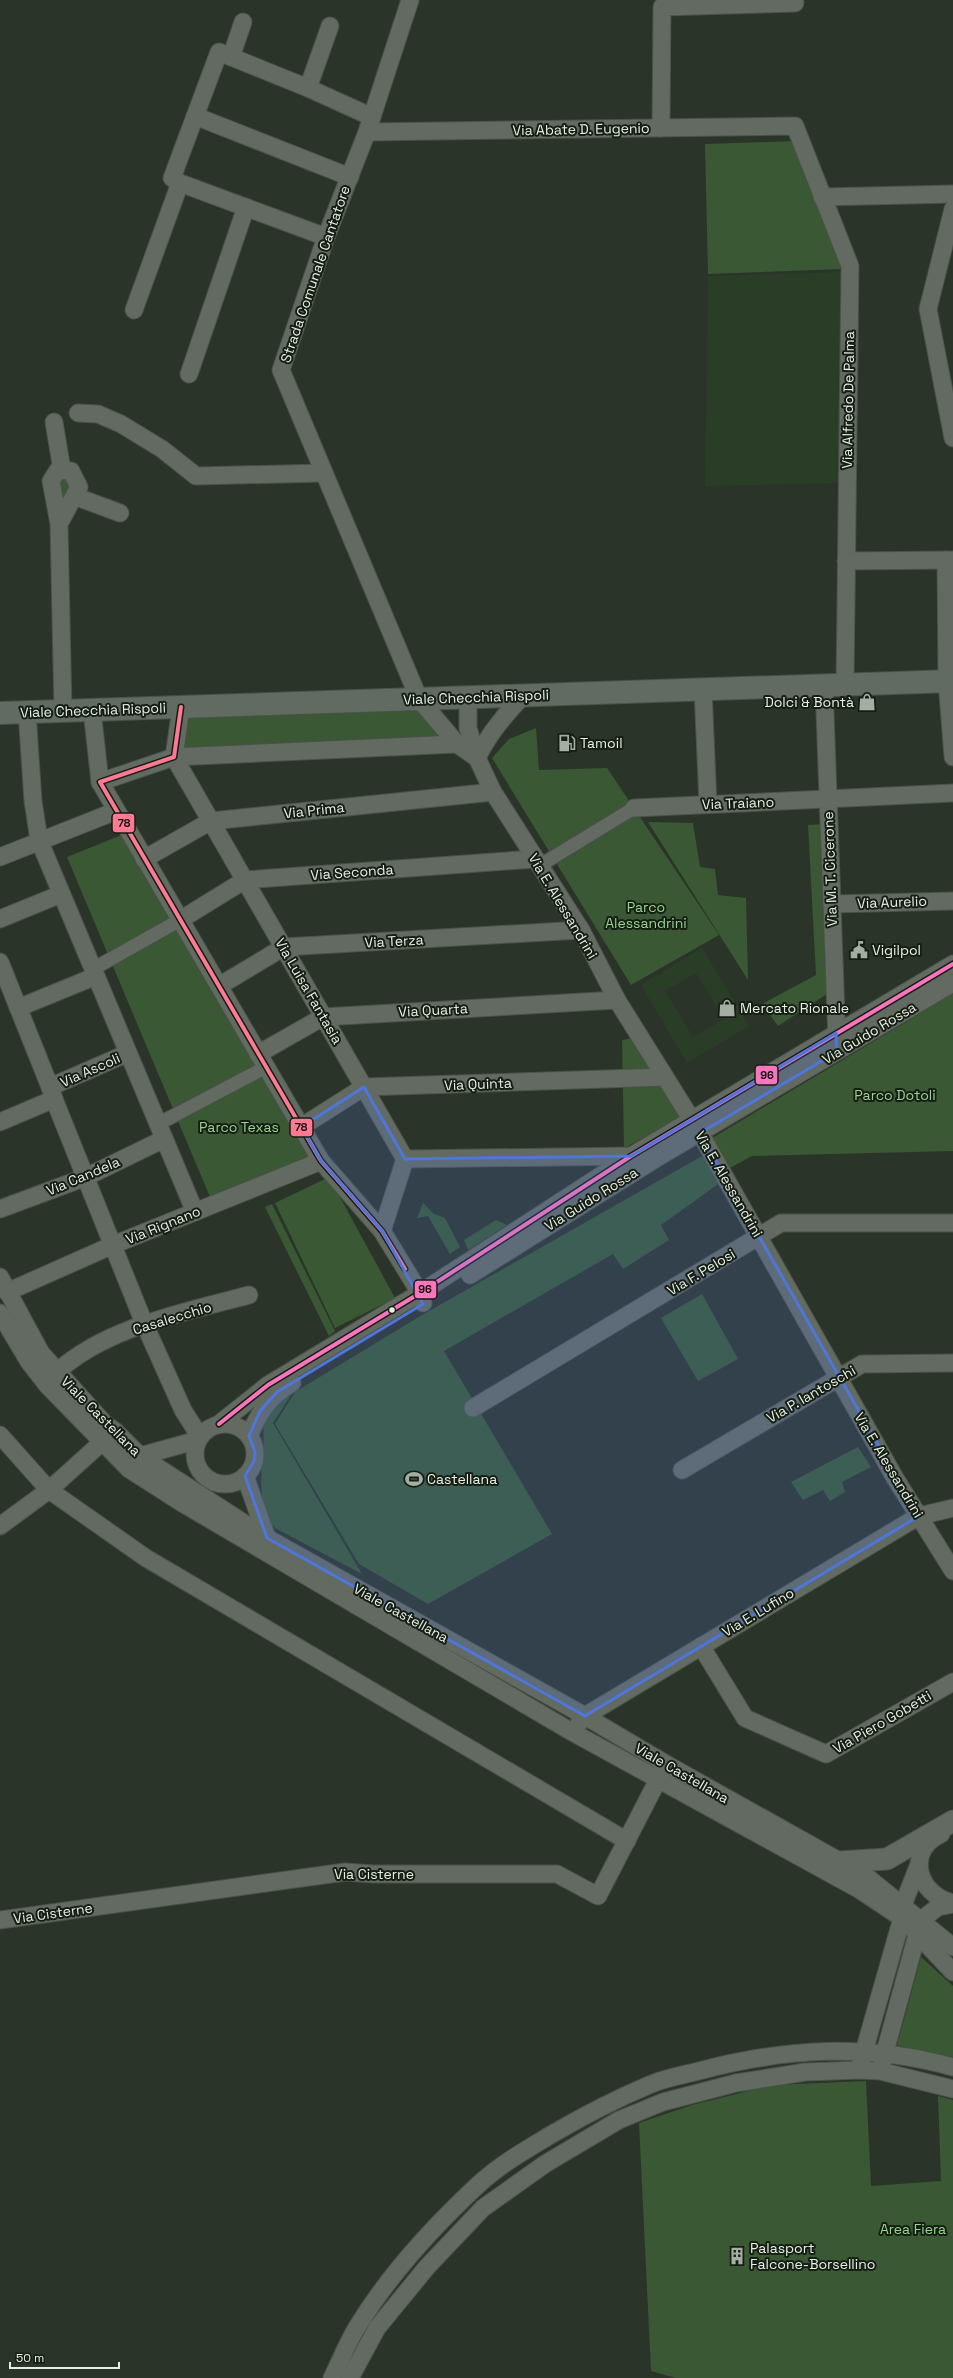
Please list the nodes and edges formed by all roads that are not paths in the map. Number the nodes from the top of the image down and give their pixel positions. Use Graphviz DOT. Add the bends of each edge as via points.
graph roads {
  1 [pos="410,0"];
  2 [pos="795,3"];
  3 [pos="243,22"];
  4 [pos="330,26"];
  5 [pos="231,57"];
  6 [pos="308,88"];
  7 [pos="195,116"];
  8 [pos="370,125"];
  9 [pos="795,126"];
  10 [pos="661,128"];
  11 [pos="350,177"];
  12 [pos="180,183"];
  13 [pos="953,194"];
  14 [pos="822,197"];
  15 [pos="246,208"];
  16 [pos="953,209"];
  17 [pos="326,237"];
  18 [pos="134,310"];
  19 [pos="189,374"];
  20 [pos="78,413"];
  21 [pos="54,422"];
  22 [pos="953,438"];
  23 [pos="62,470"];
  24 [pos="323,473"];
  25 [pos="74,496"];
  26 [pos="120,513"];
  27 [pos="60,524"];
  28 [pos="949,560"];
  29 [pos="846,561"];
  30 [pos="950,681"];
  31 [pos="824,685"];
  32 [pos="845,685"];
  33 [pos="703,689"];
  34 [pos="524,695"];
  35 [pos="468,697"];
  36 [pos="419,699"];
  37 [pos="181,707"];
  38 [pos="92,710"];
  39 [pos="63,711"];
  40 [pos="27,712"];
  41 [pos="0,713"];
  42 [pos="457,744"];
  43 [pos="174,757"];
  44 [pos="953,757"];
  45 [pos="477,758"];
  46 [pos="100,782"];
  47 [pos="494,792"];
  48 [pos="953,793"];
  49 [pos="828,799"];
  50 [pos="708,804"];
  51 [pos="634,808"];
  52 [pos="116,811"];
  53 [pos="211,821"];
  54 [pos="39,840"];
  55 [pos="0,857"];
  56 [pos="144,859"];
  57 [pos="537,862"];
  58 [pos="245,880"];
  59 [pos="61,894"];
  60 [pos="953,900"];
  61 [pos="832,904"];
  62 [pos="0,919"];
  63 [pos="180,920"];
  64 [pos="581,930"];
  65 [pos="284,947"];
  66 [pos="0,962"];
  67 [pos="953,964"];
  68 [pos="94,972"];
  69 [pos="953,984"];
  70 [pos="219,986"];
  71 [pos="617,1000"];
  72 [pos="18,1008"];
  73 [pos="323,1017"];
  74 [pos="836,1033"];
  75 [pos="837,1052"];
  76 [pos="128,1053"];
  77 [pos="262,1060"];
  78 [pos="665,1077"];
  79 [pos="364,1087"];
  80 [pos="52,1093"];
  81 [pos="0,1122"];
  82 [pos="696,1126"];
  83 [pos="301,1127"];
  84 [pos="161,1132"];
  85 [pos="631,1156"];
  86 [pos="660,1156"];
  87 [pos="405,1159"];
  88 [pos="321,1162"];
  89 [pos="86,1177"];
  90 [pos="0,1209"];
  91 [pos="195,1212"];
  92 [pos="953,1223"];
  93 [pos="382,1231"];
  94 [pos="759,1236"];
  95 [pos="113,1245"];
  96 [pos="0,1276"];
  97 [pos="7,1292"];
  98 [pos="249,1295"];
  99 [pos="422,1298"];
  100 [pos="0,1313"];
  101 [pos="144,1323"];
  102 [pos="953,1363"];
  103 [pos="57,1372"];
  104 [pos="838,1377"];
  105 [pos="473,1408"];
  106 [pos="219,1424"];
  107 [pos="0,1435"];
  108 [pos="249,1436"];
  109 [pos="109,1437"];
  110 [pos="199,1439"];
  111 [pos="140,1456"];
  112 [pos="682,1470"];
  113 [pos="245,1476"];
  114 [pos="207,1478"];
  115 [pos="49,1490"];
  116 [pos="186,1497"];
  117 [pos="953,1508"];
  118 [pos="919,1516"];
  119 [pos="0,1526"];
  120 [pos="267,1538"];
  121 [pos="953,1571"];
  122 [pos="701,1646"];
  123 [pos="953,1682"];
  124 [pos="585,1716"];
  125 [pos="572,1732"];
  126 [pos="666,1764"];
  127 [pos="658,1780"];
  128 [pos="953,1822"];
  129 [pos="953,1831"];
  130 [pos="936,1836"];
  131 [pos="627,1841"];
  132 [pos="838,1862"];
  133 [pos="919,1864"];
  134 [pos="953,1904"];
  135 [pos="902,1912"];
  136 [pos="0,1920"];
  137 [pos="919,1928"];
  138 [pos="953,1947"];
  139 [pos="953,1972"];
  140 [pos="864,2051"];
  141 [pos="885,2054"];
  142 [pos="953,2067"];
  143 [pos="859,2070"];
  144 [pos="880,2071"];
  145 [pos="953,2089"];
  146 [pos="332,2378"];
  147 [pos="350,2378"];
  1 -- 8 [label="street, Strada Comunale Cantatore"];
  2 -- 10 [label="street" via="662,7"];
  3 -- 5 [label="street"];
  4 -- 6 [label="street"];
  5 -- 6 [label="street"];
  5 -- 7 [label="street" via="219,52"];
  6 -- 8 [label="street"];
  7 -- 11 [label="street"];
  7 -- 12 [label="street" via="172,178"];
  8 -- 10 [label="street, Via Abate D. Eugenio"];
  8 -- 11 [label="street, Strada Comunale Cantatore"];
  9 -- 10 [label="street, Via Abate D. Eugenio"];
  9 -- 14 [label="street, Via Alfredo De Palma"];
  11 -- 17 [label="street, Strada Comunale Cantatore"];
  12 -- 15 [label="street"];
  12 -- 18 [label="street"];
  13 -- 14 [label="street"];
  14 -- 29 [label="street, Via Alfredo De Palma" via="850,266"];
  15 -- 17 [label="street"];
  15 -- 19 [label="street"];
  16 -- 22 [label="street" via="928,309"];
  17 -- 24 [label="street, Strada Comunale Cantatore" via="282,370"];
  20 -- 24 [label="street" via="98,414 121,424 162,449 196,476"];
  21 -- 23 [label="street"];
  23 -- 25 [label="street" via="71,471 79,487"];
  23 -- 27 [label="street" via="58,470 51,481"];
  24 -- 36 [label="street, Strada Comunale Cantatore"];
  25 -- 26 [label="street"];
  25 -- 27 [label="street"];
  27 -- 39 [label="street"];
  28 -- 29 [label="street"];
  28 -- 30 [label="street"];
  29 -- 32 [label="street, Via Alfredo De Palma"];
  30 -- 32 [label="main road, Viale Checchia Rispoli"];
  30 -- 44 [label="street"];
  31 -- 32 [label="main road, Viale Checchia Rispoli"];
  31 -- 33 [label="main road, Viale Checchia Rispoli"];
  31 -- 49 [label="street, Via M. T. Cicerone"];
  33 -- 34 [label="main road, Viale Checchia Rispoli"];
  33 -- 50 [label="street"];
  34 -- 35 [label="main road, Viale Checchia Rispoli"];
  34 -- 45 [label="street" via="504,715 486,739"];
  35 -- 36 [label="main road, Viale Checchia Rispoli"];
  35 -- 45 [label="street, Via E. Alessandrini" via="468,728"];
  36 -- 37 [label="main road, Viale Checchia Rispoli"];
  36 -- 42 [label="street, Via E. Alessandrini"];
  37 -- 38 [label="main road, Viale Checchia Rispoli"];
  37 -- 43 [label="street"];
  38 -- 39 [label="main road, Viale Checchia Rispoli"];
  38 -- 46 [label="street"];
  39 -- 40 [label="main road, Viale Checchia Rispoli"];
  40 -- 41 [label="main road, Viale Checchia Rispoli"];
  40 -- 54 [label="street" via="33,802"];
  42 -- 43 [label="street"];
  42 -- 45 [label="street, Via E. Alessandrini"];
  43 -- 46 [label="street"];
  43 -- 53 [label="street, Via Luisa Fantasia"];
  45 -- 47 [label="street, Via E. Alessandrini"];
  46 -- 52 [label="street"];
  47 -- 53 [label="street, Via Prima"];
  47 -- 57 [label="street, Via E. Alessandrini"];
  48 -- 49 [label="street, Via Traiano"];
  49 -- 50 [label="street, Via Traiano"];
  49 -- 61 [label="street, Via M. T. Cicerone"];
  50 -- 51 [label="street, Via Traiano"];
  51 -- 57 [label="street, Via Traiano"];
  52 -- 54 [label="street"];
  52 -- 56 [label="street"];
  53 -- 56 [label="street, Via Prima"];
  53 -- 58 [label="street, Via Luisa Fantasia"];
  54 -- 55 [label="street"];
  54 -- 59 [label="street"];
  56 -- 63 [label="street"];
  57 -- 58 [label="street, Via Seconda"];
  57 -- 64 [label="street, Via E. Alessandrini"];
  58 -- 63 [label="street, Via Seconda"];
  58 -- 65 [label="street, Via Luisa Fantasia"];
  59 -- 62 [label="street"];
  59 -- 68 [label="street"];
  60 -- 61 [label="street, Via Aurelio"];
  61 -- 74 [label="street, Via M. T. Cicerone"];
  63 -- 68 [label="street"];
  63 -- 70 [label="street"];
  64 -- 65 [label="street, Via Terza"];
  64 -- 71 [label="street, Via E. Alessandrini"];
  65 -- 70 [label="street, Via Terza"];
  65 -- 73 [label="street, Via Luisa Fantasia"];
  66 -- 72 [label="street"];
  67 -- 74 [label="street"];
  68 -- 72 [label="street"];
  68 -- 76 [label="street"];
  69 -- 75 [label="street, Via Guido Rossa"];
  70 -- 77 [label="street"];
  71 -- 73 [label="street, Via Quarta"];
  71 -- 78 [label="street, Via E. Alessandrini"];
  72 -- 80 [label="street"];
  73 -- 77 [label="street, Via Quarta"];
  73 -- 79 [label="street, Via Luisa Fantasia"];
  74 -- 75 [label="street, Via M. T. Cicerone"];
  74 -- 82 [label="street"];
  75 -- 82 [label="street, Via Guido Rossa"];
  76 -- 80 [label="street, Via Ascoli"];
  76 -- 84 [label="street"];
  77 -- 83 [label="street"];
  77 -- 84 [label="street"];
  78 -- 79 [label="street, Via Quinta"];
  78 -- 82 [label="street, Via E. Alessandrini"];
  79 -- 83 [label="street"];
  79 -- 87 [label="street, Via Luisa Fantasia"];
  80 -- 81 [label="street, Via Ascoli"];
  80 -- 89 [label="street"];
  82 -- 85 [label="street"];
  82 -- 86 [label="street, Via Guido Rossa"];
  82 -- 94 [label="street, Via E. Alessandrini"];
  83 -- 88 [label="street"];
  84 -- 89 [label="street, Via Candela"];
  84 -- 91 [label="street"];
  85 -- 86 [label="street"];
  85 -- 87 [label="street"];
  85 -- 99 [label="street"];
  86 -- 99 [label="street, Via Guido Rossa"];
  87 -- 93 [label="street"];
  88 -- 91 [label="street, Via Rignano"];
  88 -- 93 [label="street"];
  89 -- 90 [label="street, Via Candela"];
  89 -- 95 [label="street"];
  91 -- 95 [label="street, Via Rignano"];
  92 -- 94 [label="street, Via F. Pelosi" via="781,1223"];
  93 -- 99 [label="street"];
  94 -- 104 [label="street, Via E. Alessandrini"];
  94 -- 105 [label="street, Via F. Pelosi"];
  95 -- 97 [label="street, Via Rignano"];
  95 -- 101 [label="street"];
  96 -- 97 [label="street, Viale Castellana"];
  97 -- 103 [label="street, Viale Castellana" via="41,1353"];
  98 -- 101 [label="street, Casalecchio"];
  99 -- 106 [label="street" via="268,1385"];
  99 -- 108 [label="street, Via Guido Rossa" via="277,1392 260,1411"];
  100 -- 109 [label="street" via="29,1362 47,1385"];
  101 -- 103 [label="street, Casalecchio" via="72,1358"];
  101 -- 110 [label="street" via="183,1410"];
  102 -- 104 [label="street, Via P. Iantoschi" via="862,1364"];
  103 -- 109 [label="street, Viale Castellana" via="105,1424"];
  104 -- 112 [label="street, Via P. Iantoschi"];
  104 -- 118 [label="street, Via E. Alessandrini"];
  106 -- 108 [label="street" via="236,1426"];
  106 -- 110 [label="street" via="210,1427"];
  107 -- 115 [label="street"];
  108 -- 113 [label="street" via="255,1452 254,1460"];
  109 -- 111 [label="street, Viale Castellana"];
  109 -- 115 [label="street"];
  109 -- 116 [label="street" via="129,1469"];
  110 -- 111 [label="street"];
  110 -- 114 [label="street" via="195,1448 197,1465"];
  111 -- 116 [label="street, Viale Castellana"];
  113 -- 114 [label="street" via="227,1483 214,1482"];
  113 -- 120 [label="street"];
  114 -- 116 [label="street"];
  115 -- 119 [label="street"];
  115 -- 131 [label="street" via="146,1558"];
  116 -- 120 [label="street, Viale Castellana"];
  116 -- 125 [label="street"];
  117 -- 118 [label="street, Via E. Lufino"];
  118 -- 121 [label="street, Via E. Alessandrini"];
  118 -- 122 [label="street, Via E. Lufino"];
  120 -- 124 [label="street, Viale Castellana"];
  122 -- 123 [label="street, Via Piero Gobetti" via="745,1718 826,1754"];
  122 -- 124 [label="street, Via E. Lufino"];
  124 -- 125 [label="street, Via E. Lufino"];
  124 -- 126 [label="street, Viale Castellana"];
  125 -- 127 [label="street"];
  126 -- 127 [label="street, Via Cisterne"];
  126 -- 132 [label="street, Viale Castellana"];
  127 -- 131 [label="street, Via Cisterne"];
  127 -- 135 [label="street"];
  128 -- 130 [label="street"];
  128 -- 132 [label="street" via="886,1859"];
  129 -- 130 [label="street"];
  130 -- 133 [label="street" via="922,1854"];
  131 -- 136 [label="street, Via Cisterne" via="598,1896 557,1874 345,1872"];
  132 -- 135 [label="street, Viale Castellana" via="866,1876"];
  133 -- 134 [label="street" via="920,1876 932,1895"];
  133 -- 135 [label="street"];
  134 -- 137 [label="street" via="938,1907"];
  135 -- 137 [label="street"];
  135 -- 140 [label="street"];
  137 -- 138 [label="street"];
  137 -- 139 [label="street"];
  137 -- 141 [label="street"];
  140 -- 141 [label="street"];
  140 -- 143 [label="street"];
  140 -- 146 [label="street" via="804,2051 732,2062 658,2082 595,2109 516,2156 480,2183 395,2274 357,2326"];
  141 -- 142 [label="street" via="930,2060"];
  141 -- 144 [label="street"];
  143 -- 144 [label="street"];
  143 -- 147 [label="street" via="805,2072 736,2083 663,2102 619,2120 545,2164 483,2208 427,2267 377,2328"];
  144 -- 145 [label="street"];
}
